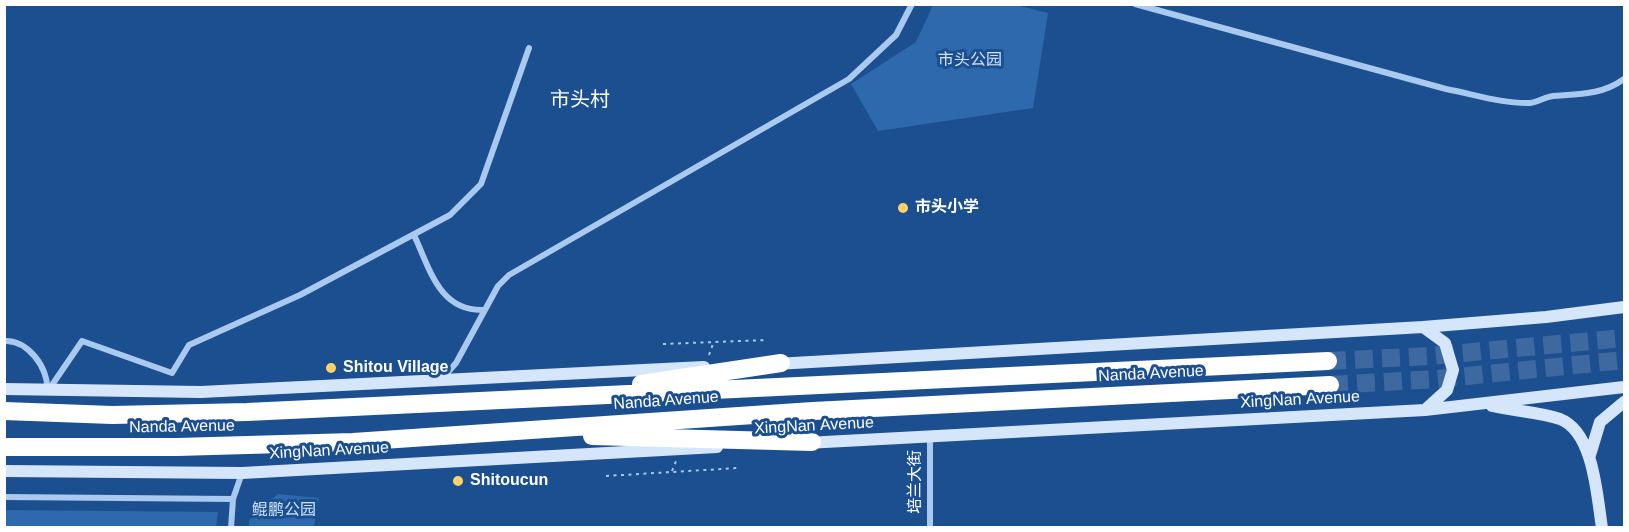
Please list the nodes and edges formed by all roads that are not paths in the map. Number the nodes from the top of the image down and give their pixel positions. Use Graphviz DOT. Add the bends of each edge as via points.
graph roads {
  1 [pos="912,4"];
  2 [pos="1135,4"];
  3 [pos="529,48"];
  4 [pos="1624,79"];
  5 [pos="414,235"];
  6 [pos="1624,307"];
  7 [pos="483,310"];
  8 [pos="1423,327"];
  9 [pos="4,341"];
  10 [pos="1328,361"];
  11 [pos="781,363"];
  12 [pos="441,380"];
  13 [pos="1330,386"];
  14 [pos="1624,387"];
  15 [pos="4,389"];
  16 [pos="47,390"];
  17 [pos="548,398"];
  18 [pos="1624,402"];
  19 [pos="1479,404"];
  20 [pos="1425,410"];
  21 [pos="4,411"];
  22 [pos="479,434"];
  23 [pos="930,436"];
  24 [pos="812,442"];
  25 [pos="4,447"];
  26 [pos="1590,455"];
  27 [pos="4,471"];
  28 [pos="242,473"];
  29 [pos="4,497"];
  30 [pos="233,499"];
  31 [pos="231,528"];
  32 [pos="930,528"];
  33 [pos="1602,528"];
  1 -- 7 [label="street" via="896,35 849,79 516,271 498,286"];
  2 -- 4 [label="street" via="1446,89 1496,99 1531,103 1550,97 1585,95 1612,88"];
  3 -- 5 [label="street" via="481,184 450,215"];
  5 -- 7 [label="street" via="438,286 453,304"];
  5 -- 16 [label="street" via="300,295 189,345 172,373 82,341"];
  6 -- 8 [label="main road"];
  7 -- 12 [label="street" via="456,363"];
  8 -- 11 [label="main road"];
  8 -- 20 [label="main road" via="1445,343 1453,370 1447,390"];
  9 -- 16 [label="street" via="17,342 32,353 48,380"];
  10 -- 17 [label="highway, Nanda Avenue"];
  11 -- 12 [label="main road"];
  11 -- 17 [label="highway"];
  12 -- 16 [label="main road" via="201,392"];
  13 -- 22 [label="highway, Nanda Avenue" via="825,411"];
  14 -- 19 [label="main road, XingNan Avenue"];
  15 -- 16 [label="main road"];
  17 -- 21 [label="highway, Nanda Avenue" via="112,415"];
  18 -- 26 [label="main road" via="1600,422"];
  19 -- 20 [label="main road, XingNan Avenue"];
  19 -- 26 [label="main road" via="1562,420"];
  20 -- 23 [label="main road, XingNan Avenue"];
  22 -- 24 [label="highway"];
  22 -- 25 [label="highway, Nanda Avenue" via="177,447"];
  23 -- 24 [label="main road, XingNan Avenue"];
  23 -- 32 [label="street, 培兰大街"];
  24 -- 28 [label="main road, XingNan Avenue"];
  26 -- 33 [label="main road"];
  27 -- 28 [label="main road, XingNan Avenue"];
  28 -- 30 [label="street"];
  29 -- 30 [label="street"];
  30 -- 31 [label="street"];
}
